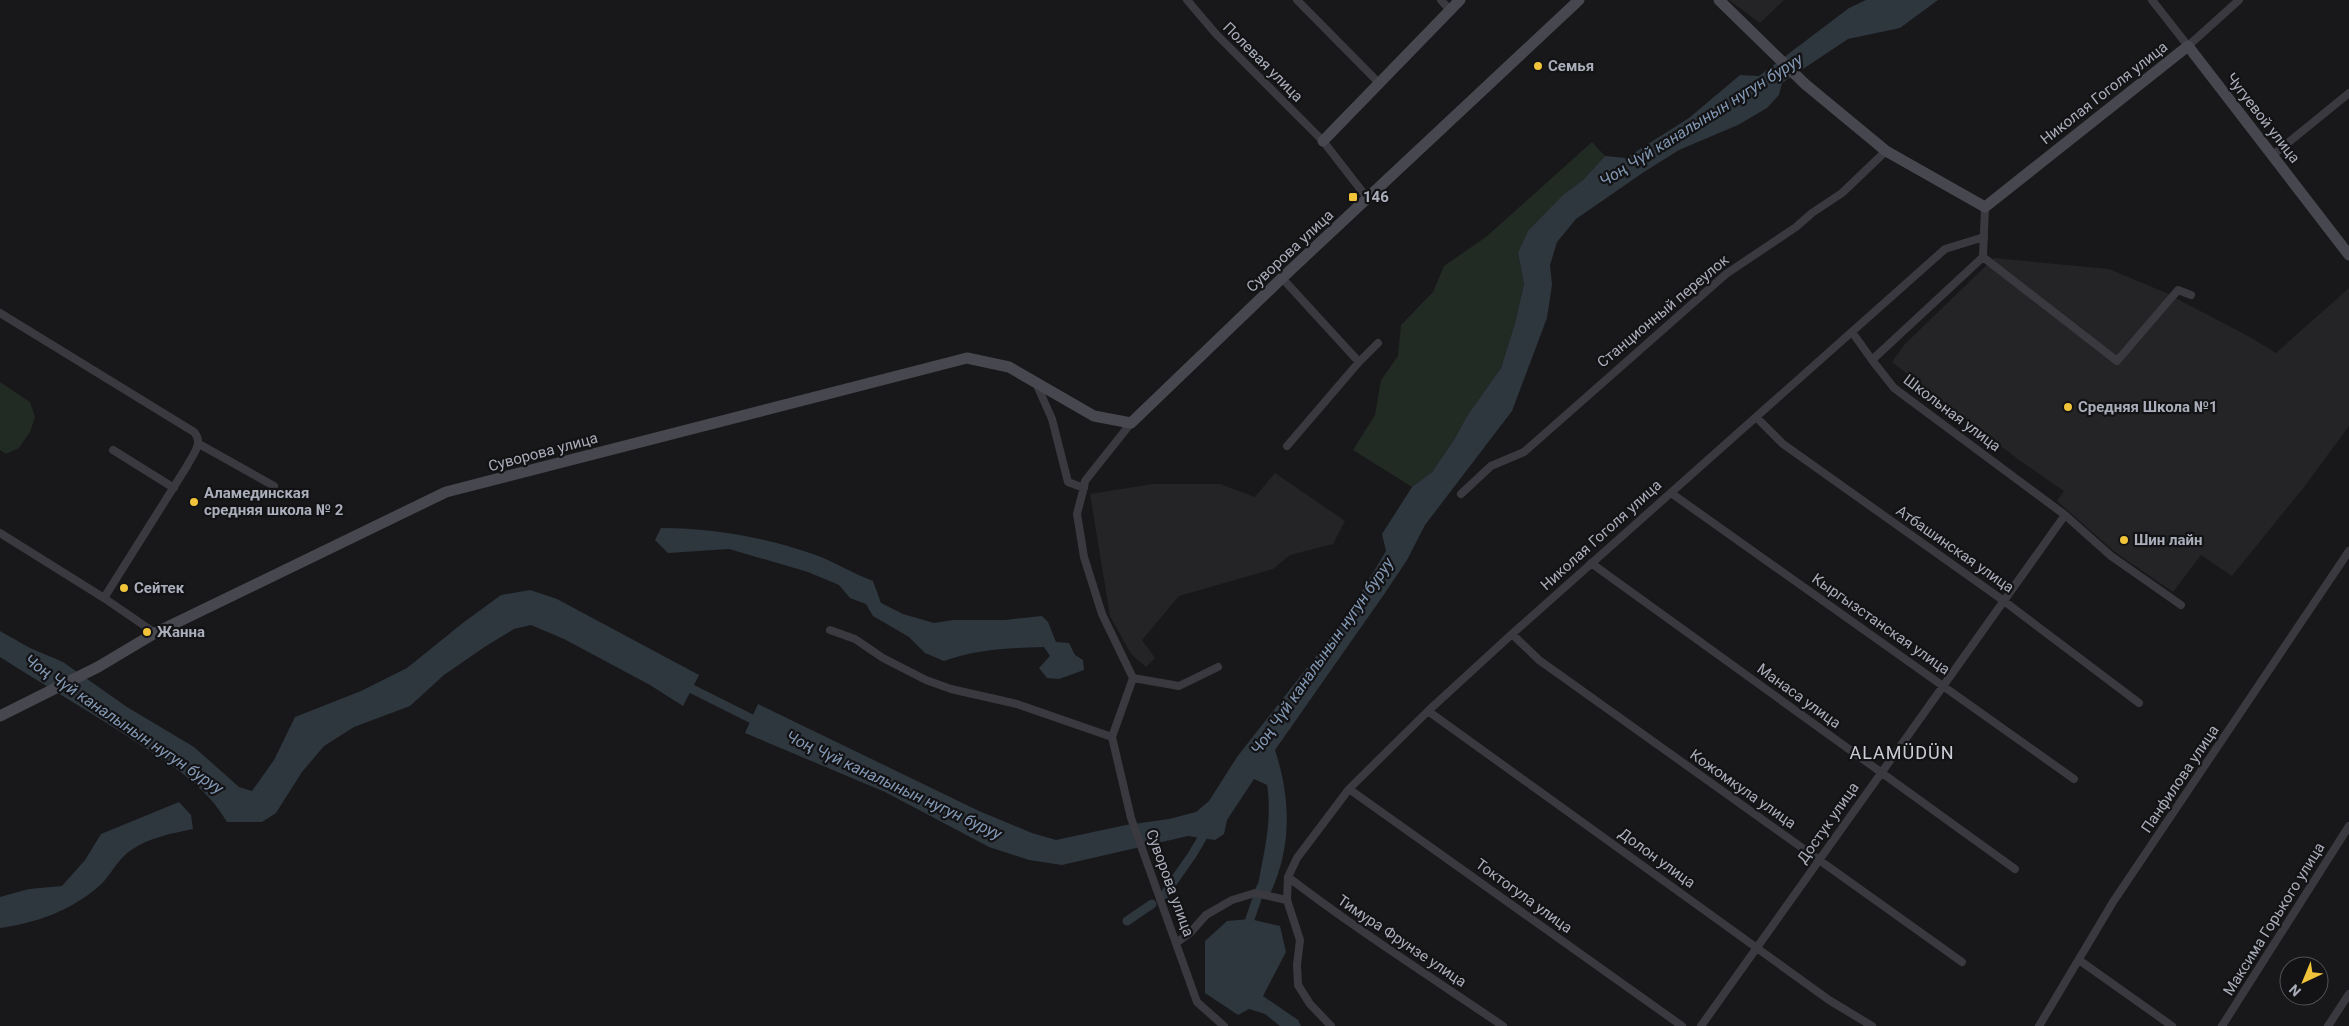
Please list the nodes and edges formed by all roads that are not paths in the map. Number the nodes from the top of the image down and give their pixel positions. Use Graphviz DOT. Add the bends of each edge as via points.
graph roads {
  1 [pos="1187,0"];
  2 [pos="1298,0"];
  3 [pos="1441,0"];
  4 [pos="1460,0"];
  5 [pos="1579,0"];
  6 [pos="1718,0"];
  7 [pos="2152,0"];
  8 [pos="2239,0"];
  9 [pos="1450,10"];
  10 [pos="2188,46"];
  11 [pos="1379,83"];
  12 [pos="2348,94"];
  13 [pos="1323,141"];
  14 [pos="1886,151"];
  15 [pos="2272,155"];
  16 [pos="1368,199"];
  17 [pos="1985,207"];
  18 [pos="1984,237"];
  19 [pos="2349,255"];
  20 [pos="1983,257"];
  21 [pos="1282,278"];
  22 [pos="2191,295"];
  23 [pos="0,313"];
  24 [pos="1852,332"];
  25 [pos="1378,343"];
  26 [pos="1872,360"];
  27 [pos="1359,362"];
  28 [pos="1036,383"];
  29 [pos="1756,417"];
  30 [pos="1131,423"];
  31 [pos="199,444"];
  32 [pos="1287,446"];
  33 [pos="113,450"];
  34 [pos="274,486"];
  35 [pos="174,488"];
  36 [pos="1084,488"];
  37 [pos="1671,493"];
  38 [pos="1461,494"];
  39 [pos="2065,515"];
  40 [pos="0,533"];
  41 [pos="2348,555"];
  42 [pos="1591,563"];
  43 [pos="104,598"];
  44 [pos="2004,601"];
  45 [pos="2181,605"];
  46 [pos="830,630"];
  47 [pos="155,633"];
  48 [pos="1512,634"];
  49 [pos="1218,666"];
  50 [pos="1133,678"];
  51 [pos="1943,685"];
  52 [pos="2139,703"];
  53 [pos="1428,711"];
  54 [pos="0,716"];
  55 [pos="1112,737"];
  56 [pos="1881,772"];
  57 [pos="2074,779"];
  58 [pos="1350,789"];
  59 [pos="2349,826"];
  60 [pos="1820,860"];
  61 [pos="2015,869"];
  62 [pos="1288,877"];
  63 [pos="1287,900"];
  64 [pos="1176,943"];
  65 [pos="1758,947"];
  66 [pos="2080,960"];
  67 [pos="1962,962"];
  68 [pos="2349,994"];
  69 [pos="1224,1026"];
  70 [pos="1331,1026"];
  71 [pos="1503,1026"];
  72 [pos="1682,1026"];
  73 [pos="1702,1026"];
  74 [pos="1872,1026"];
  75 [pos="2039,1026"];
  76 [pos="2172,1026"];
  77 [pos="2222,1026"];
  78 [pos="2328,1026"];
  1 -- 13 [label="street, Полевая улица" via="1216,34"];
  2 -- 11 [label="street"];
  3 -- 9 [label="street"];
  4 -- 9 [label="street"];
  5 -- 16 [label="street, Суворова улица"];
  6 -- 14 [label="street" via="1805,84"];
  7 -- 10 [label="street, Чугуевой улица"];
  8 -- 10 [label="street, Николая Гоголя улица"];
  9 -- 11 [label="street"];
  10 -- 15 [label="street, Чугуевой улица"];
  10 -- 17 [label="street, Николая Гоголя улица"];
  11 -- 13 [label="street"];
  12 -- 15 [label="street"];
  13 -- 16 [label="street, Полевая улица"];
  14 -- 17 [label="street"];
  14 -- 38 [label="street, Станционный переулок" via="1842,193 1726,274 1524,452 1491,466"];
  15 -- 19 [label="street, Чугуевой улица"];
  16 -- 21 [label="street, Суворова улица"];
  17 -- 18 [label="street"];
  18 -- 20 [label="street"];
  18 -- 24 [label="street, Николая Гоголя улица" via="1946,249"];
  20 -- 22 [label="street" via="2117,361 2178,290"];
  20 -- 26 [label="street"];
  21 -- 27 [label="street"];
  21 -- 30 [label="street, Суворова улица"];
  23 -- 31 [label="street" via="194,432"];
  24 -- 26 [label="street, Школьная улица"];
  24 -- 29 [label="street, Николая Гоголя улица"];
  25 -- 27 [label="street"];
  26 -- 39 [label="street, Школьная улица" via="1894,388"];
  27 -- 32 [label="street"];
  28 -- 30 [label="street, Суворова улица" via="1094,416"];
  28 -- 36 [label="street" via="1052,419 1068,482"];
  28 -- 47 [label="street, Суворова улица" via="1008,367 967,358 446,492"];
  29 -- 37 [label="street, Николая Гоголя улица"];
  29 -- 44 [label="street, Атбашинская улица" via="1783,444"];
  30 -- 36 [label="street, Суворова улица" via="1085,481"];
  31 -- 34 [label="street"];
  31 -- 35 [label="street"];
  33 -- 35 [label="street"];
  35 -- 43 [label="street"];
  36 -- 50 [label="street, Суворова улица" via="1077,514 1084,557 1102,614"];
  37 -- 42 [label="street, Николая Гоголя улица"];
  37 -- 51 [label="street, Кыргызстанская улица"];
  39 -- 44 [label="street, Достук улица"];
  39 -- 45 [label="street, Школьная улица" via="2111,556"];
  40 -- 43 [label="street"];
  41 -- 66 [label="street, Панфилова улица" via="2113,902"];
  42 -- 48 [label="street, Николая Гоголя улица"];
  42 -- 56 [label="street, Манаса улица"];
  43 -- 47 [label="street"];
  44 -- 51 [label="street, Достук улица"];
  44 -- 52 [label="street, Атбашинская улица"];
  46 -- 55 [label="street" via="855,640 926,680 1017,704"];
  47 -- 54 [label="street, Суворова улица" via="43,696"];
  48 -- 53 [label="street, Николая Гоголя улица"];
  48 -- 60 [label="street, Кожомкула улица" via="1539,660"];
  49 -- 50 [label="street" via="1178,686"];
  50 -- 55 [label="street"];
  51 -- 56 [label="street, Достук улица"];
  51 -- 57 [label="street, Кыргызстанская улица"];
  53 -- 58 [label="street, Николая Гоголя улица"];
  53 -- 65 [label="street, Долон улица"];
  55 -- 64 [label="street, Суворова улица" via="1131,818"];
  56 -- 60 [label="street, Достук улица"];
  56 -- 61 [label="street, Манаса улица"];
  58 -- 62 [label="street, Николая Гоголя улица" via="1297,858"];
  58 -- 72 [label="street, Токтогула улица"];
  59 -- 77 [label="street, Максима Горького улица"];
  60 -- 65 [label="street, Достук улица"];
  60 -- 67 [label="street, Кожомкула улица"];
  62 -- 63 [label="street, Николая Гоголя улица"];
  62 -- 71 [label="street, Тимура Фрунзе улица" via="1334,912"];
  63 -- 64 [label="street" via="1255,893 1232,900 1206,915"];
  63 -- 70 [label="street" via="1300,940 1298,985 1310,1004"];
  64 -- 69 [label="street, Суворова улица" via="1197,1002"];
  65 -- 73 [label="street, Достук улица"];
  65 -- 74 [label="street, Долон улица" via="1828,1000"];
  66 -- 75 [label="street, Панфилова улица"];
  66 -- 76 [label="street"];
  68 -- 78 [label="street"];
}
